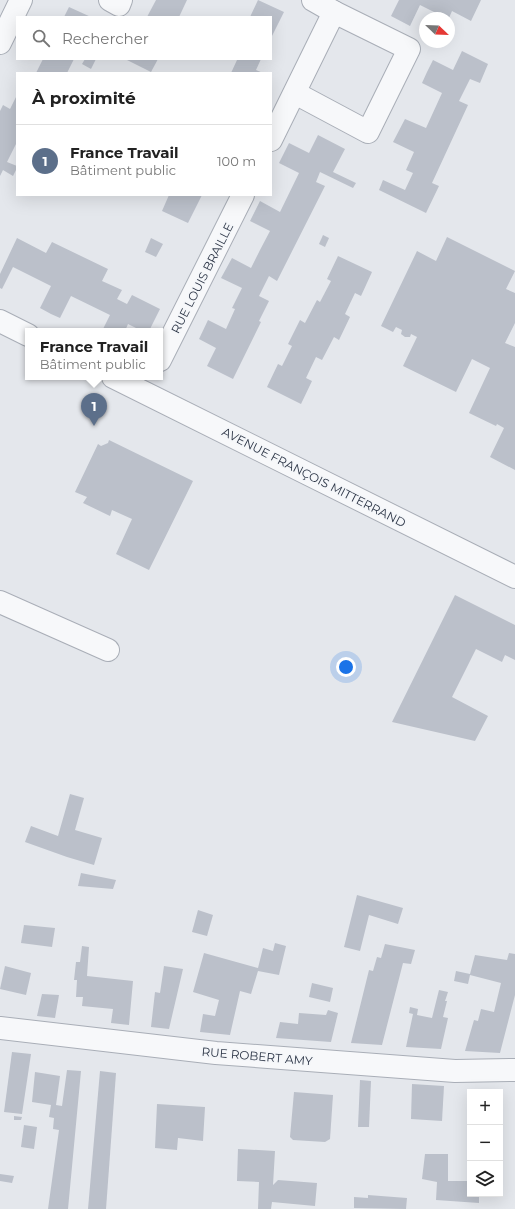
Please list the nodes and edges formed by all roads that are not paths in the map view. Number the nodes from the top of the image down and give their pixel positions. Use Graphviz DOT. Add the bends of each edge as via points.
graph roads {
  1 [pos="21,0"];
  2 [pos="110,0"];
  3 [pos="121,0"];
  4 [pos="313,0"];
  5 [pos="334,12"];
  6 [pos="0,43"];
  7 [pos="295,93"];
  8 [pos="272,138"];
  9 [pos="242,196"];
  10 [pos="0,321"];
  11 [pos="25,334"];
  12 [pos="163,354"];
  13 [pos="126,380"];
  14 [pos="148,385"];
  15 [pos="515,577"];
  16 [pos="0,602"];
  17 [pos="108,650"];
  18 [pos="0,1028"];
  19 [pos="515,1070"];
  1 -- 6 [label="street"];
  2 -- 3 [label="street" via="119,5"];
  4 -- 5 [label="street"];
  5 -- 7 [label="street"];
  5 -- 7 [label="street" via="409,49 368,132"];
  7 -- 8 [label="street"];
  9 -- 12 [label="street, RUE LOUIS BRAILLE"];
  10 -- 11 [label="street"];
  13 -- 14 [label="street, AVENUE FRANÇOIS MITTERRAND"];
  14 -- 15 [label="street, AVENUE FRANÇOIS MITTERRAND"];
  16 -- 17 [label="street"];
  18 -- 19 [label="street, RUE ROBERT AMY" via="216,1053 455,1071"];
}
